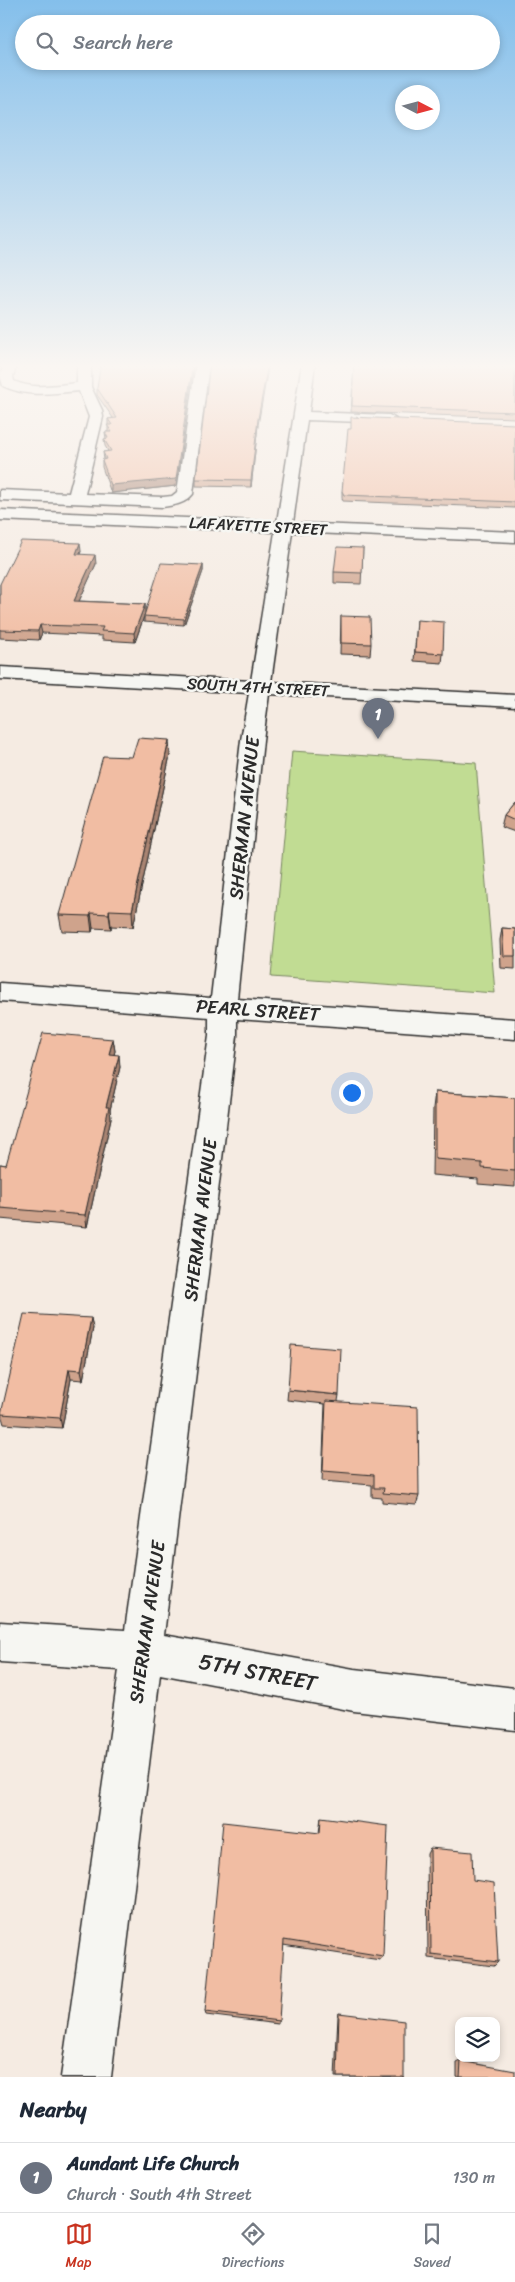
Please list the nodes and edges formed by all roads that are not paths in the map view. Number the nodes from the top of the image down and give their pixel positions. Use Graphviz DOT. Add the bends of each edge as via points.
graph roads {
  1 [pos="86,460"];
  2 [pos="190,460"];
  3 [pos="295,460"];
  4 [pos="0,495"];
  5 [pos="75,498"];
  6 [pos="0,515"];
  7 [pos="285,527"];
  8 [pos="515,538"];
  9 [pos="0,673"];
  10 [pos="259,687"];
  11 [pos="515,701"];
  12 [pos="0,992"];
  13 [pos="222,1007"];
  14 [pos="515,1029"];
  15 [pos="0,1642"];
  16 [pos="143,1651"];
  17 [pos="515,1709"];
  18 [pos="86,2077"];
  1 -- 5 [label="street"];
  2 -- 5 [label="street" via="185,494 177,500"];
  3 -- 7 [label="street, SHERMAN AVENUE"];
  4 -- 5 [label="street"];
  6 -- 7 [label="street, LAFAYETTE STREET"];
  7 -- 8 [label="street, LAFAYETTE STREET"];
  7 -- 10 [label="street, SHERMAN AVENUE"];
  9 -- 10 [label="street, SOUTH 4TH STREET"];
  10 -- 11 [label="street, SOUTH 4TH STREET"];
  10 -- 13 [label="street, SHERMAN AVENUE"];
  12 -- 13 [label="street, PEARL STREET"];
  13 -- 14 [label="street, PEARL STREET"];
  13 -- 16 [label="street, SHERMAN AVENUE" via="223,1036 202,1208"];
  15 -- 16 [label="street, 5TH STREET"];
  16 -- 17 [label="street, 5TH STREET" via="354,1690"];
  16 -- 18 [label="street, SHERMAN AVENUE"];
}
